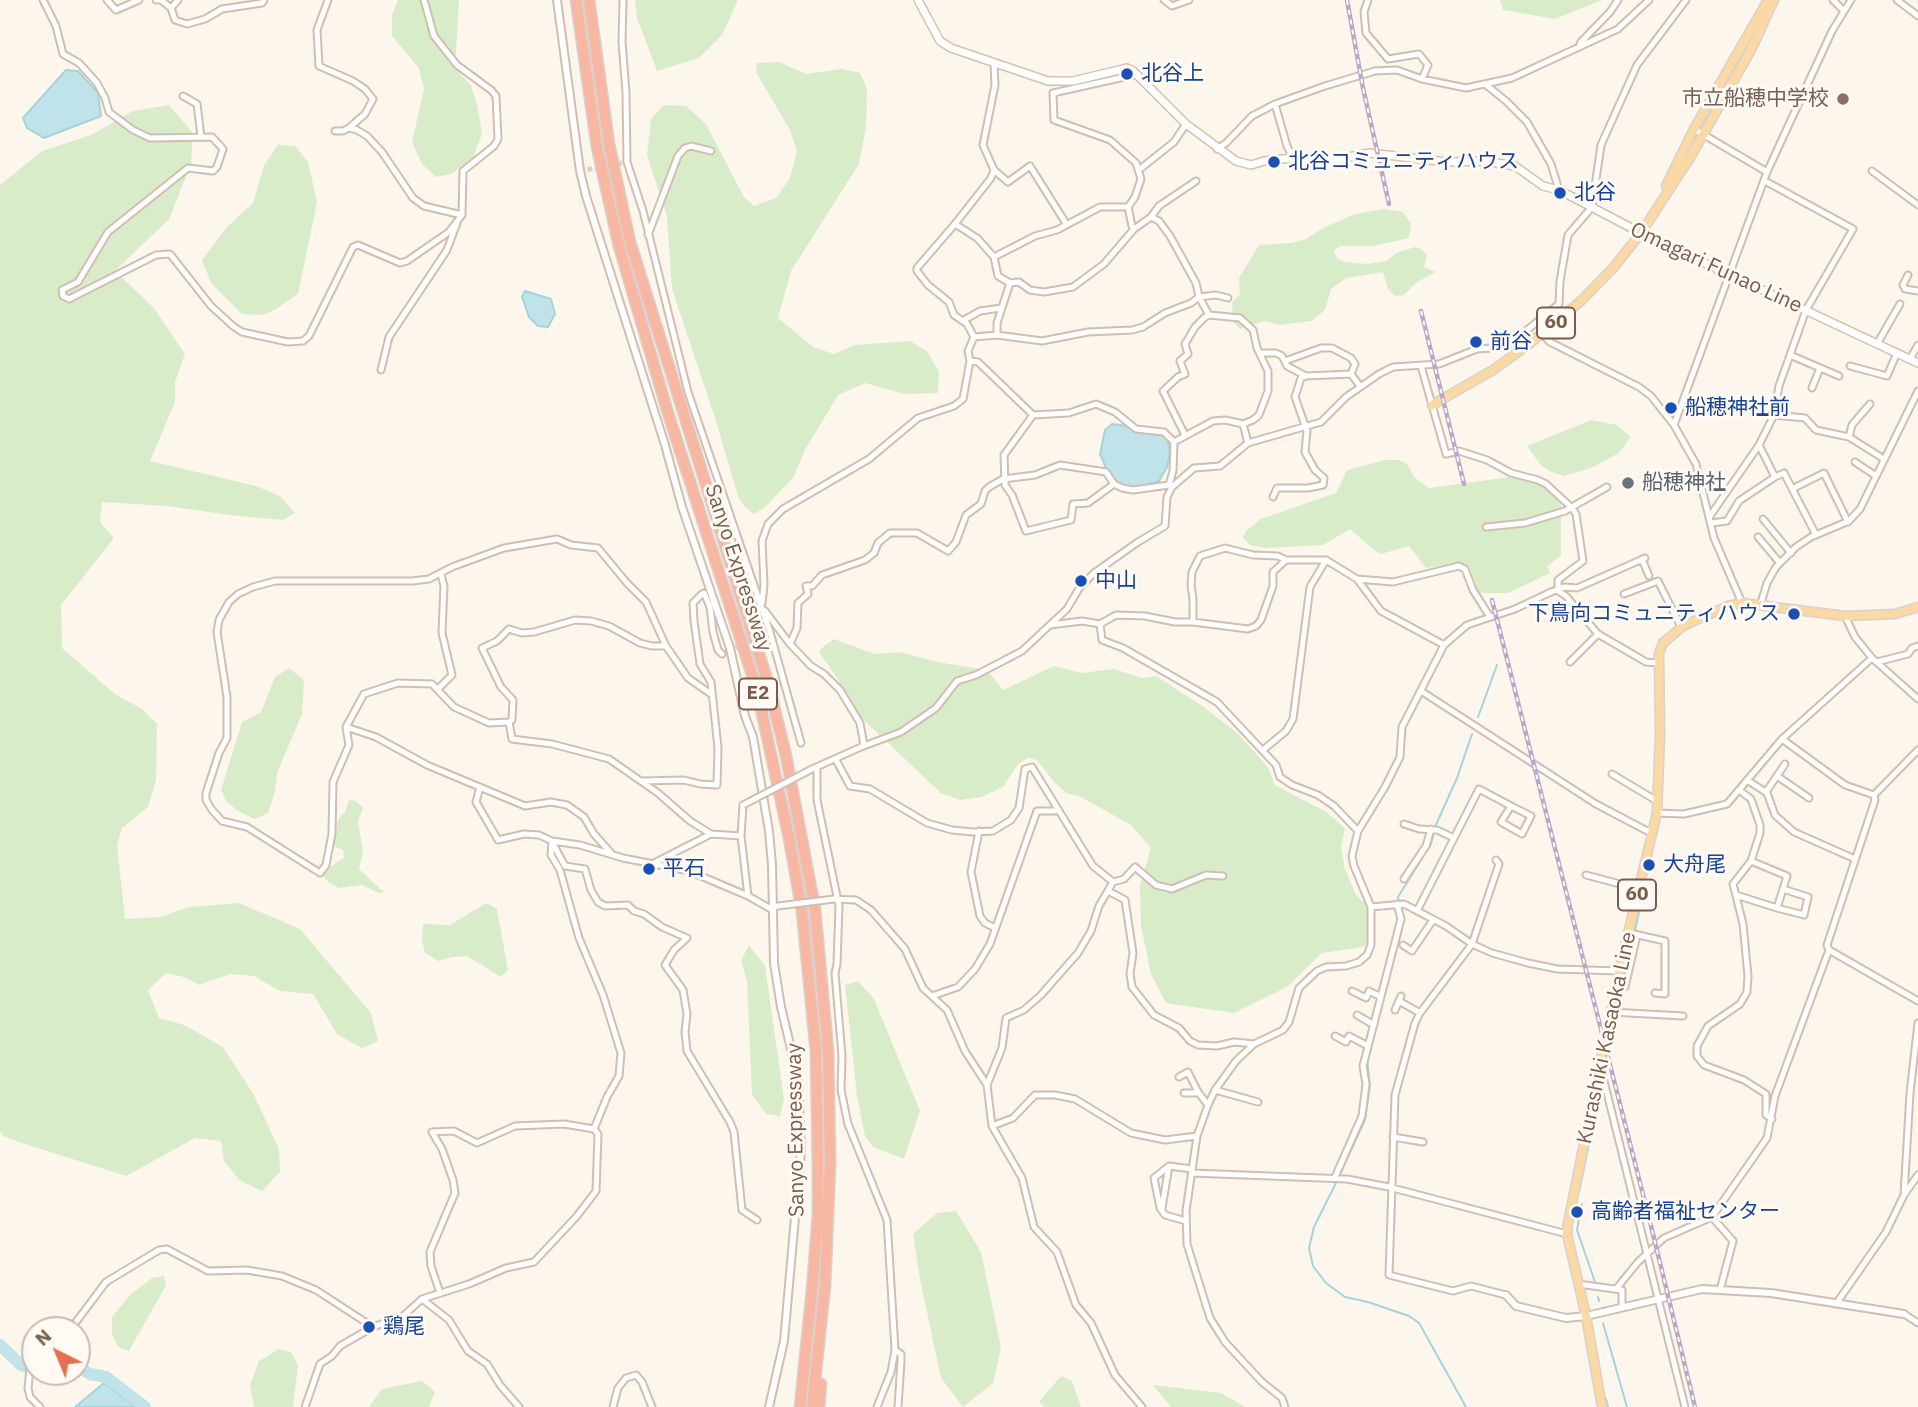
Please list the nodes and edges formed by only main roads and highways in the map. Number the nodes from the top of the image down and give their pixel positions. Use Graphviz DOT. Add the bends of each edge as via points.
graph roads {
  1 [pos="576,0"];
  2 [pos="589,0"];
  3 [pos="918,0"];
  4 [pos="1768,0"];
  5 [pos="1774,0"];
  6 [pos="1654,211"];
  7 [pos="1641,233"];
  8 [pos="1914,361"];
  9 [pos="1432,405"];
  10 [pos="1918,607"];
  11 [pos="825,1286"];
  12 [pos="797,1407"];
  13 [pos="812,1407"];
  14 [pos="819,1407"];
  15 [pos="1602,1407"];
  1 -- 12 [label="highway, Sanyo Expressway / E2" via="597,147 618,246 757,690 802,911 816,1051 818,1167 817,1228"];
  2 -- 11 [label="highway, Sanyo Expressway / E2" via="609,144 630,242 769,686 802,835 815,909 828,1051"];
  3 -- 7 [label="main road, Omagari Funao Line" via="940,41 995,63 1057,82 1127,68 1186,124 1236,162 1251,165 1370,153 1515,166 1543,187 1559,190"];
  4 -- 6 [label="main road, 60" via="1694,129"];
  5 -- 6 [label="main road, 60" via="1752,48"];
  6 -- 7 [label="main road, 60"];
  7 -- 8 [label="main road, Omagari Funao Line"];
  7 -- 9 [label="main road, 60" via="1582,300 1542,334 1493,370"];
  10 -- 15 [label="main road, Kurashiki Kasaoka Line / 60" via="1895,614 1845,616 1742,603 1681,627 1663,643 1657,663 1657,813 1633,934 1619,971 1615,1012 1567,1234"];
  11 -- 13 [label="highway, Sanyo Expressway / E2"];
  11 -- 14 [label="highway"];
}
